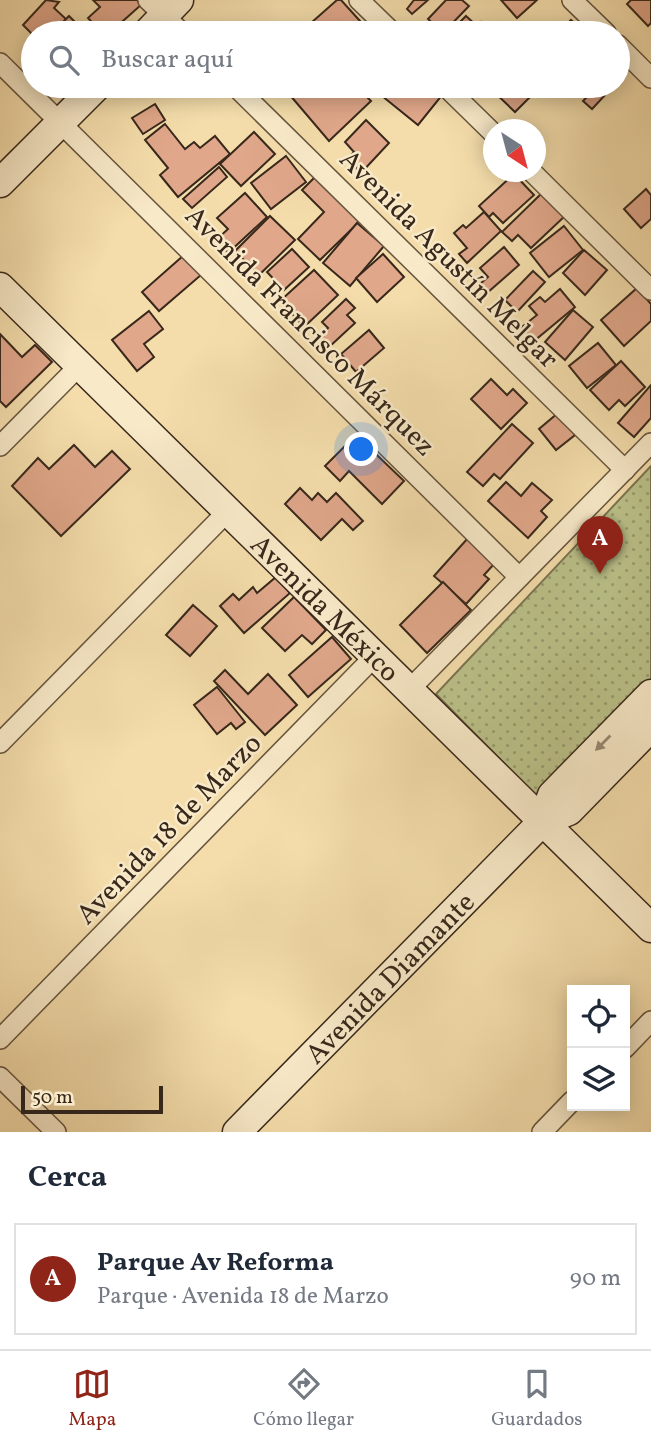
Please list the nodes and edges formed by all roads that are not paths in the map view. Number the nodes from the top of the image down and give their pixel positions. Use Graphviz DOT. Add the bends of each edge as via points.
graph roads {
  1 [pos="359,0"];
  2 [pos="572,0"];
  3 [pos="381,21"];
  4 [pos="594,21"];
  5 [pos="630,57"];
  6 [pos="0,63"];
  7 [pos="651,78"];
  8 [pos="21,83"];
  9 [pos="37,98"];
  10 [pos="85,98"];
  11 [pos="247,98"];
  12 [pos="458,98"];
  13 [pos="62,122"];
  14 [pos="483,123"];
  15 [pos="542,182"];
  16 [pos="0,183"];
  17 [pos="0,287"];
  18 [pos="651,290"];
  19 [pos="79,366"];
  20 [pos="651,443"];
  21 [pos="0,446"];
  22 [pos="625,470"];
  23 [pos="227,512"];
  24 [pos="519,577"];
  25 [pos="375,656"];
  26 [pos="409,690"];
  27 [pos="651,694"];
  28 [pos="651,727"];
  29 [pos="0,743"];
  30 [pos="542,822"];
  31 [pos="651,928"];
  32 [pos="651,1021"];
  33 [pos="0,1039"];
  34 [pos="630,1043"];
  35 [pos="0,1077"];
  36 [pos="567,1106"];
  37 [pos="56,1132"];
  38 [pos="237,1132"];
  39 [pos="542,1132"];
  1 -- 3 [label="street"];
  2 -- 4 [label="street"];
  5 -- 7 [label="street"];
  6 -- 8 [label="street, Avenida Francisco Márquez"];
  9 -- 13 [label="street, Avenida Francisco Márquez"];
  10 -- 13 [label="main road"];
  11 -- 22 [label="street, Avenida Agustín Melgar"];
  12 -- 14 [label="street"];
  13 -- 16 [label="main road"];
  13 -- 24 [label="street, Avenida Francisco Márquez"];
  15 -- 18 [label="street"];
  17 -- 19 [label="main road, Avenida México"];
  19 -- 21 [label="street"];
  19 -- 23 [label="main road, Avenida México"];
  20 -- 22 [label="street"];
  22 -- 24 [label="street"];
  23 -- 25 [label="main road, Avenida México"];
  23 -- 29 [label="street"];
  24 -- 26 [label="street"];
  25 -- 26 [label="main road, Avenida México"];
  25 -- 33 [label="street, Avenida 18 de Marzo"];
  26 -- 30 [label="main road, Avenida México"];
  27 -- 30 [label="main road, Avenida Diamante, one-way" via="552,795"];
  28 -- 30 [label="main road, Avenida Diamante" via="569,811"];
  30 -- 31 [label="main road, Avenida México"];
  30 -- 38 [label="main road, Avenida Diamante"];
  32 -- 34 [label="street"];
  35 -- 37 [label="street"];
  36 -- 39 [label="street"];
}
